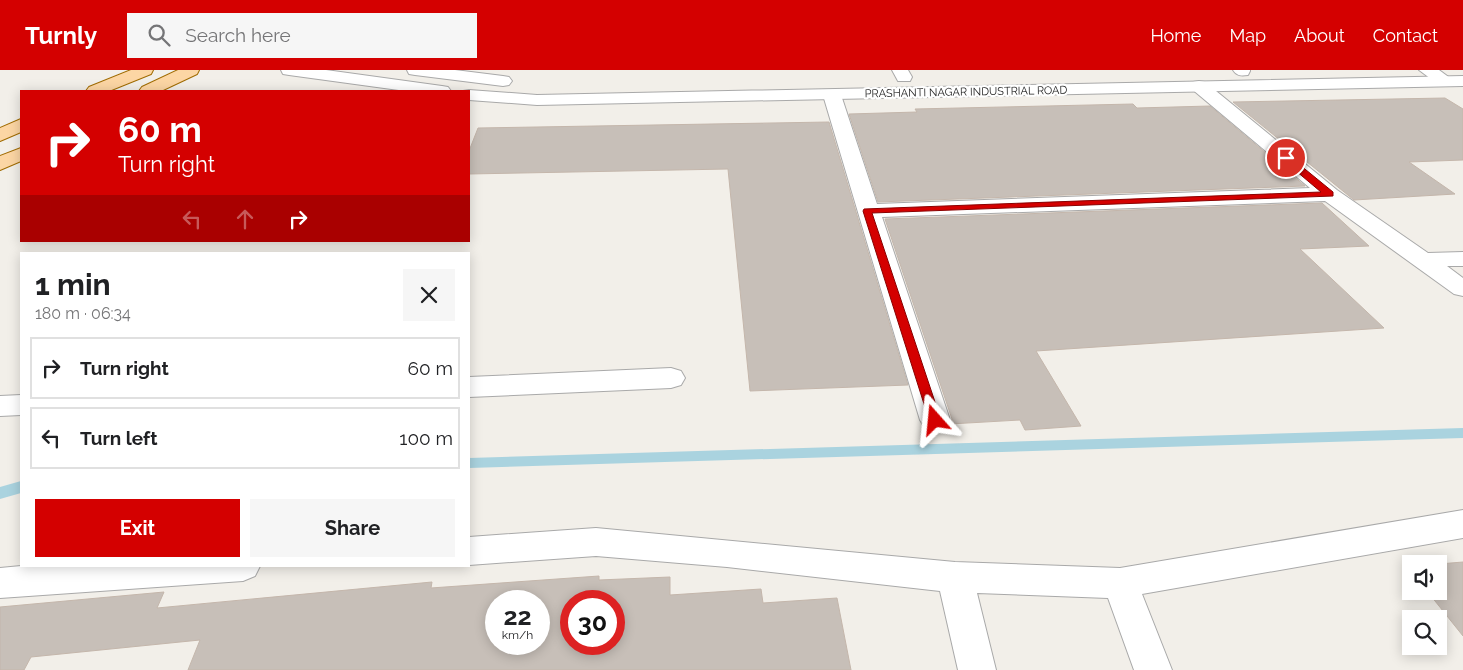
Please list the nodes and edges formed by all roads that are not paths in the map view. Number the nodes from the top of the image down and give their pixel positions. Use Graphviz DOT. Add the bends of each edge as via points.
graph roads {
  1 [pos="145,70"];
  2 [pos="191,70"];
  3 [pos="289,70"];
  4 [pos="415,70"];
  5 [pos="1242,70"];
  6 [pos="1272,70"];
  7 [pos="1427,70"];
  8 [pos="902,74"];
  9 [pos="1445,81"];
  10 [pos="1463,81"];
  11 [pos="1198,86"];
  12 [pos="97,90"];
  13 [pos="150,90"];
  14 [pos="435,90"];
  15 [pos="470,95"];
  16 [pos="832,95"];
  17 [pos="20,126"];
  18 [pos="0,135"];
  19 [pos="20,154"];
  20 [pos="0,164"];
  21 [pos="1330,194"];
  22 [pos="867,211"];
  23 [pos="1463,259"];
  24 [pos="1422,260"];
  25 [pos="1463,289"];
  26 [pos="671,378"];
  27 [pos="470,387"];
  28 [pos="20,405"];
  29 [pos="0,406"];
  30 [pos="935,420"];
  31 [pos="1463,524"];
  32 [pos="470,551"];
  33 [pos="229,567"];
  34 [pos="955,576"];
  35 [pos="0,583"];
  36 [pos="1120,583"];
  37 [pos="977,670"];
  38 [pos="1154,670"];
  1 -- 12 [label="main road"];
  2 -- 13 [label="main road"];
  3 -- 14 [label="street"];
  4 -- 8 [label="street, PRASHANTI NAGAR INDUSTRIAL ROAD" via="533,84"];
  5 -- 6 [label="street, PRASHANTI NAGAR INDUSTRIAL ROAD"];
  5 -- 8 [label="street, PRASHANTI NAGAR INDUSTRIAL ROAD"];
  7 -- 9 [label="street"];
  9 -- 10 [label="street, PRASHANTI NAGAR INDUSTRIAL ROAD"];
  9 -- 11 [label="street, PRASHANTI NAGAR INDUSTRIAL ROAD"];
  11 -- 16 [label="street, PRASHANTI NAGAR INDUSTRIAL ROAD"];
  11 -- 21 [label="street"];
  15 -- 16 [label="street, PRASHANTI NAGAR INDUSTRIAL ROAD" via="537,100"];
  16 -- 22 [label="street"];
  17 -- 18 [label="main road"];
  19 -- 20 [label="main road"];
  21 -- 22 [label="street"];
  21 -- 24 [label="street"];
  22 -- 30 [label="street"];
  23 -- 24 [label="street"];
  24 -- 25 [label="street"];
  26 -- 27 [label="street"];
  28 -- 29 [label="street"];
  31 -- 36 [label="street"];
  32 -- 34 [label="street" via="596,542"];
  33 -- 35 [label="street"];
  34 -- 36 [label="street"];
  34 -- 37 [label="street"];
  36 -- 38 [label="street"];
}
